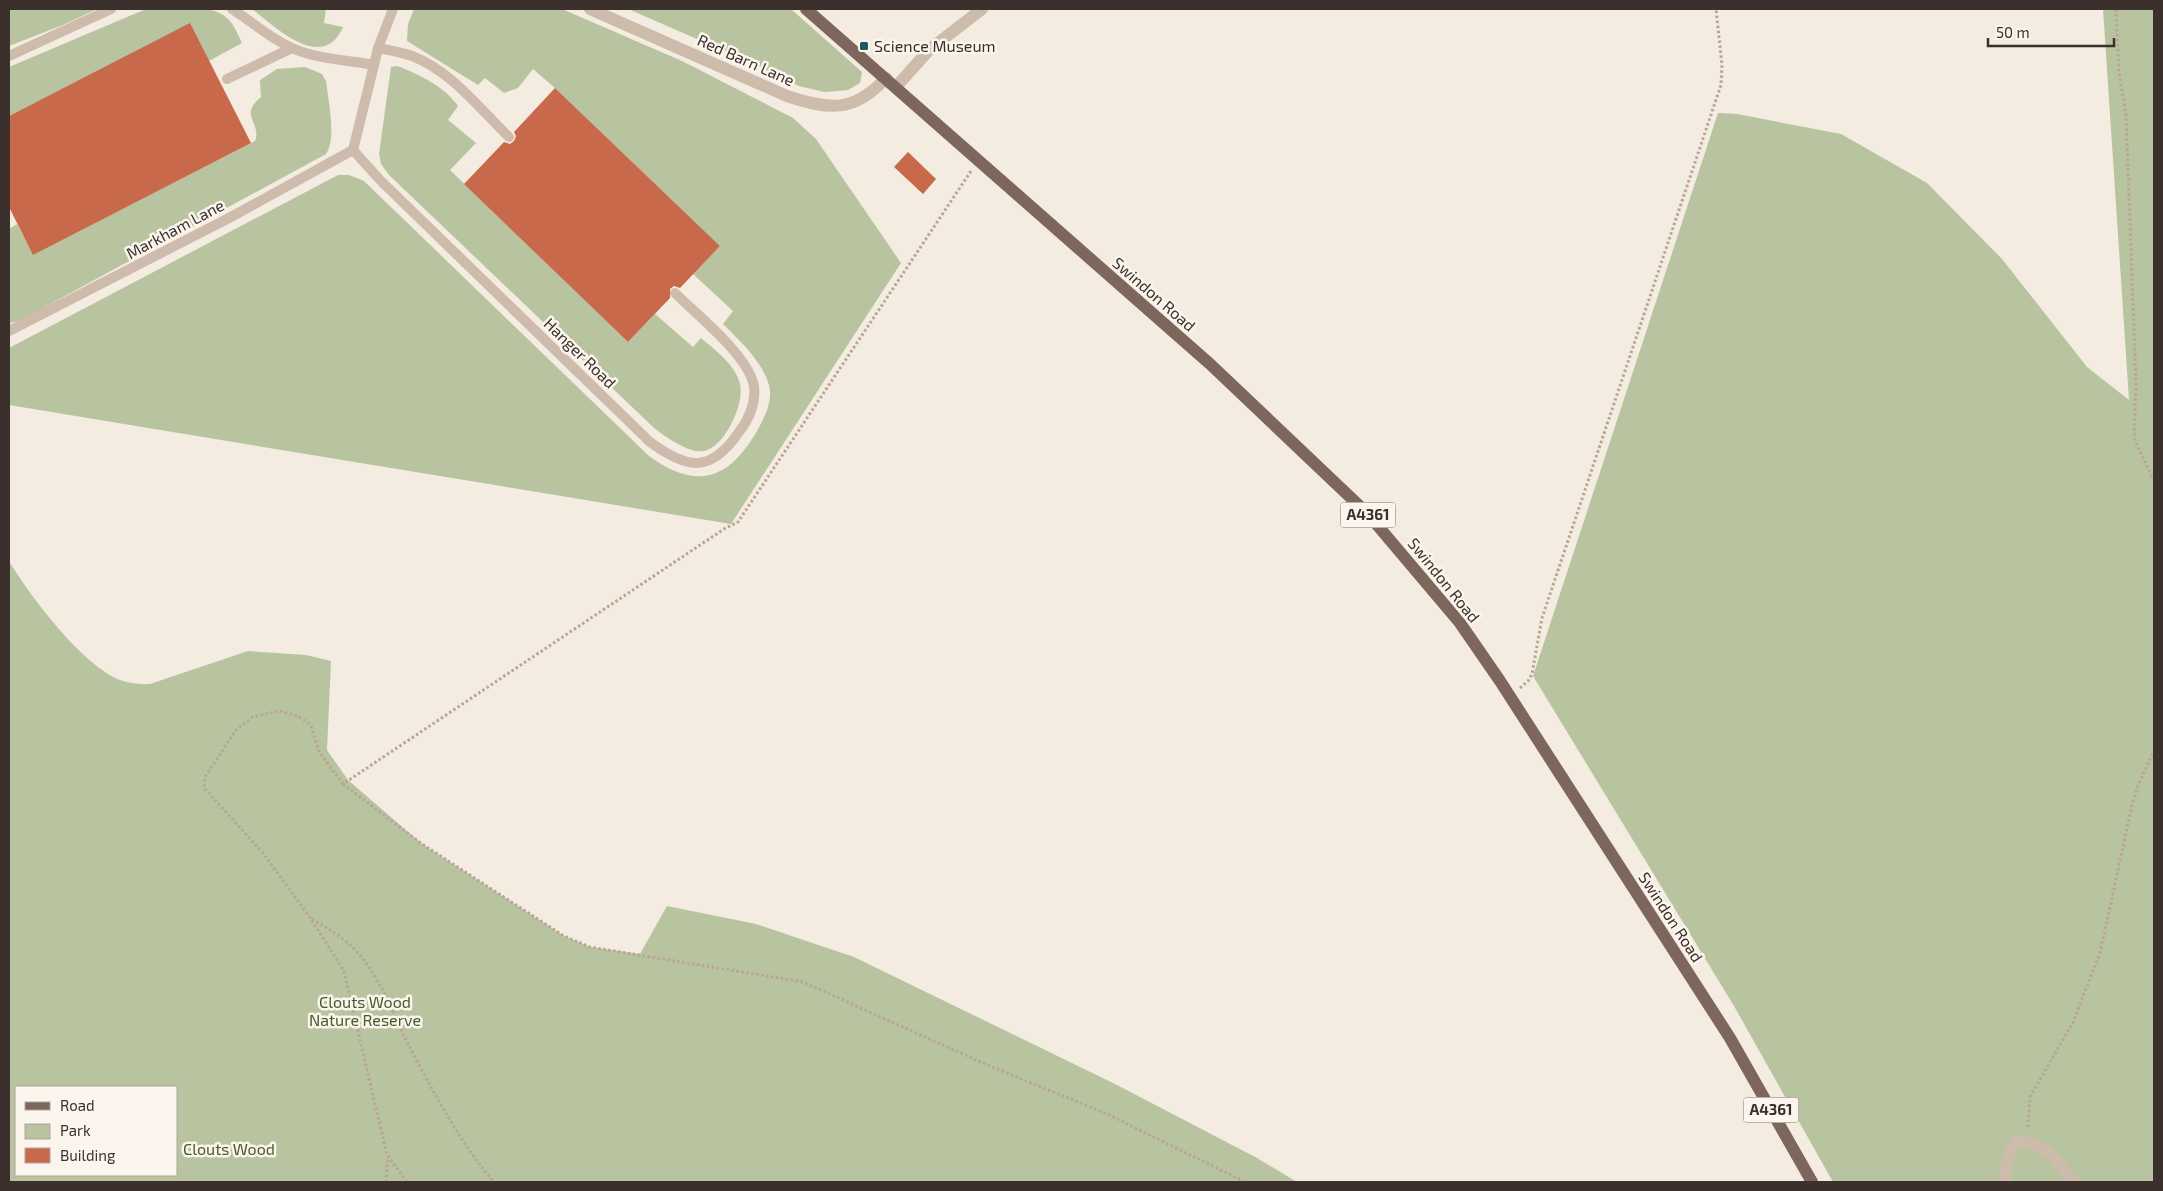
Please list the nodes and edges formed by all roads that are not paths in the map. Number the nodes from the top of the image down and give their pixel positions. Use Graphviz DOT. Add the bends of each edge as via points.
graph roads {
  1 [pos="111,9"];
  2 [pos="232,9"];
  3 [pos="394,9"];
  4 [pos="590,9"];
  5 [pos="806,9"];
  6 [pos="982,9"];
  7 [pos="292,48"];
  8 [pos="378,48"];
  9 [pos="9,56"];
  10 [pos="374,65"];
  11 [pos="886,78"];
  12 [pos="227,79"];
  13 [pos="896,88"];
  14 [pos="509,137"];
  15 [pos="353,150"];
  16 [pos="675,293"];
  17 [pos="9,331"];
  18 [pos="1812,1182"];
  19 [pos="2004,1182"];
  20 [pos="2074,1182"];
  1 -- 9 [label="lane"];
  2 -- 7 [label="lane"];
  3 -- 8 [label="lane"];
  4 -- 11 [label="street, Red Barn Lane" via="787,96 819,106 834,107 860,101"];
  5 -- 11 [label="main road, Swindon Road / A4361"];
  6 -- 13 [label="street" via="929,50"];
  7 -- 10 [label="lane"];
  7 -- 12 [label="lane"];
  8 -- 10 [label="lane"];
  8 -- 14 [label="lane" via="412,56 429,65"];
  10 -- 15 [label="lane"];
  11 -- 13 [label="main road, Swindon Road / A4361"];
  13 -- 18 [label="main road, Swindon Road / A4361" via="1210,364 1367,513 1460,623 1730,1038"];
  15 -- 16 [label="lane, Hanger Road" via="394,194 650,442 674,458 707,462 727,449 747,422 754,386 744,364"];
  15 -- 17 [label="lane, Markham Lane"];
  19 -- 20 [label="street" via="2011,1148 2017,1141 2027,1140 2043,1148"];
}
